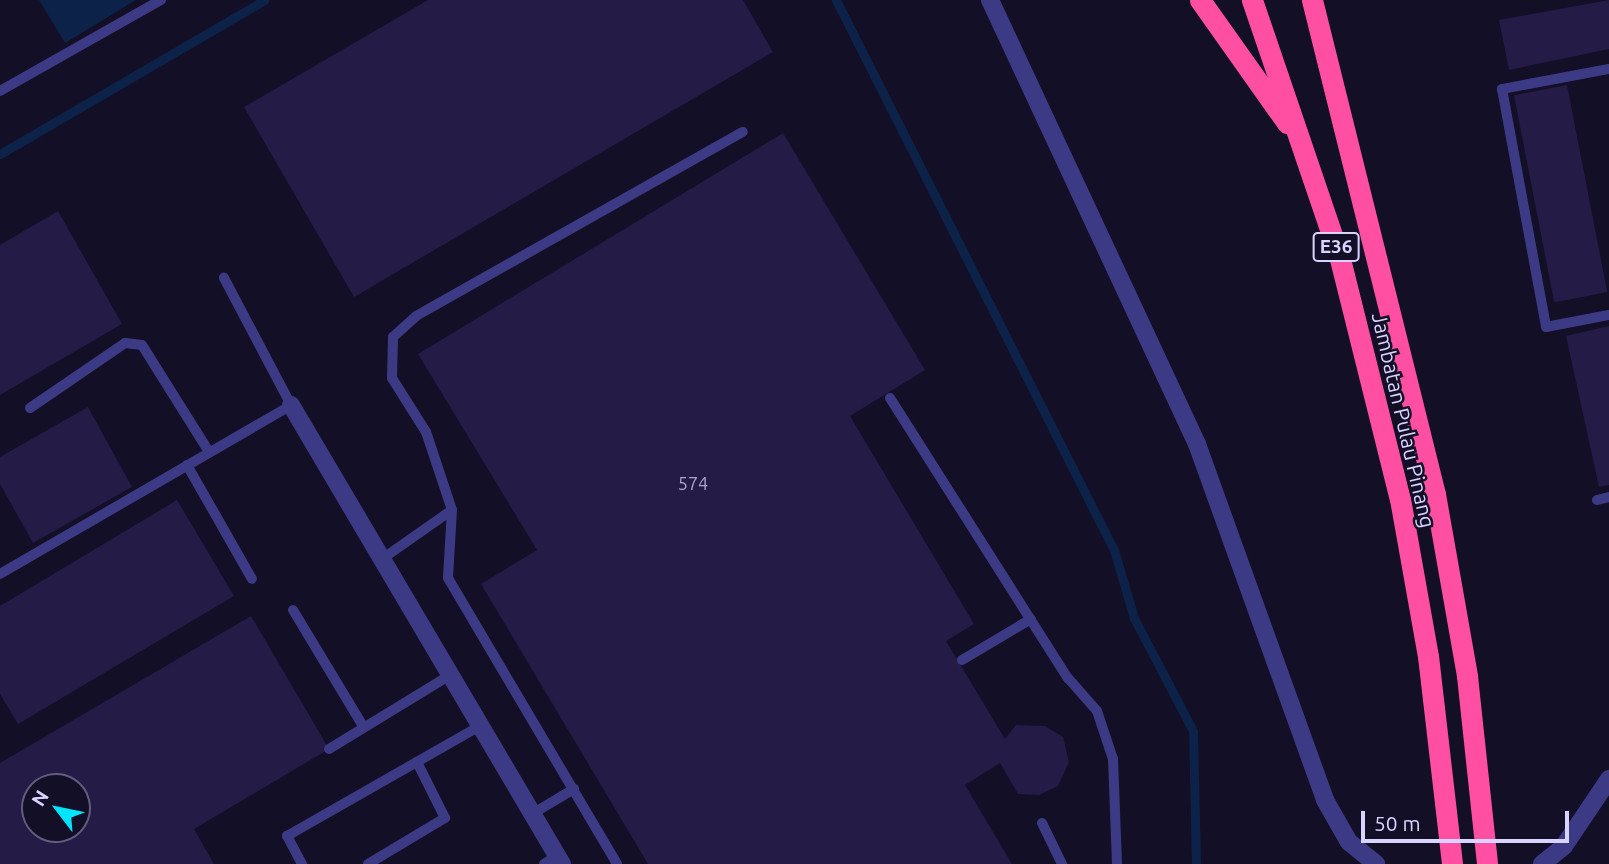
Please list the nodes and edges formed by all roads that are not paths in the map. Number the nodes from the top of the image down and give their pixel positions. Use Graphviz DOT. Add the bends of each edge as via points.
graph roads {
  1 [pos="161,0"];
  2 [pos="990,0"];
  3 [pos="1200,0"];
  4 [pos="1252,0"];
  5 [pos="1312,0"];
  6 [pos="1609,69"];
  7 [pos="0,91"];
  8 [pos="743,132"];
  9 [pos="1300,142"];
  10 [pos="224,278"];
  11 [pos="1609,315"];
  12 [pos="890,398"];
  13 [pos="291,405"];
  14 [pos="30,408"];
  15 [pos="209,452"];
  16 [pos="187,465"];
  17 [pos="1609,497"];
  18 [pos="1597,500"];
  19 [pos="452,510"];
  20 [pos="382,559"];
  21 [pos="0,573"];
  22 [pos="253,579"];
  23 [pos="293,610"];
  24 [pos="1031,619"];
  25 [pos="962,660"];
  26 [pos="450,676"];
  27 [pos="363,726"];
  28 [pos="480,726"];
  29 [pos="329,749"];
  30 [pos="417,762"];
  31 [pos="1609,779"];
  32 [pos="574,789"];
  33 [pos="532,814"];
  34 [pos="1042,823"];
  35 [pos="554,861"];
  36 [pos="302,864"];
  37 [pos="368,864"];
  38 [pos="617,864"];
  39 [pos="1062,864"];
  40 [pos="1117,864"];
  41 [pos="1376,864"];
  42 [pos="1452,864"];
  43 [pos="1487,864"];
  44 [pos="1542,864"];
  1 -- 7 [label="lane"];
  2 -- 41 [label="street" via="1197,444 1325,800 1349,842"];
  3 -- 9 [label="highway"];
  4 -- 9 [label="highway, Jambatan Pulau Pinang / E36"];
  5 -- 43 [label="highway, Jambatan Pulau Pinang / E36" via="1435,494 1467,676"];
  6 -- 11 [label="lane" via="1502,89 1546,327"];
  8 -- 19 [label="lane" via="416,316 393,337 392,378 425,432"];
  9 -- 42 [label="highway, Jambatan Pulau Pinang / E36" via="1339,255 1400,499 1428,656"];
  10 -- 13 [label="lane"];
  12 -- 24 [label="lane"];
  13 -- 15 [label="lane"];
  13 -- 20 [label="street"];
  14 -- 15 [label="lane" via="125,343 142,345"];
  15 -- 16 [label="lane"];
  16 -- 21 [label="lane"];
  16 -- 22 [label="lane"];
  17 -- 18 [label="lane"];
  19 -- 20 [label="lane"];
  19 -- 32 [label="lane" via="448,578"];
  20 -- 26 [label="street"];
  23 -- 27 [label="lane"];
  24 -- 25 [label="lane"];
  24 -- 40 [label="lane" via="1097,711 1113,759"];
  26 -- 27 [label="lane"];
  26 -- 28 [label="street"];
  27 -- 29 [label="lane"];
  28 -- 30 [label="lane"];
  28 -- 33 [label="street"];
  30 -- 36 [label="lane" via="287,836"];
  30 -- 37 [label="lane" via="446,818"];
  31 -- 44 [label="street" via="1564,846"];
  32 -- 33 [label="lane"];
  32 -- 38 [label="lane"];
  33 -- 35 [label="street"];
  34 -- 39 [label="lane"];
}
